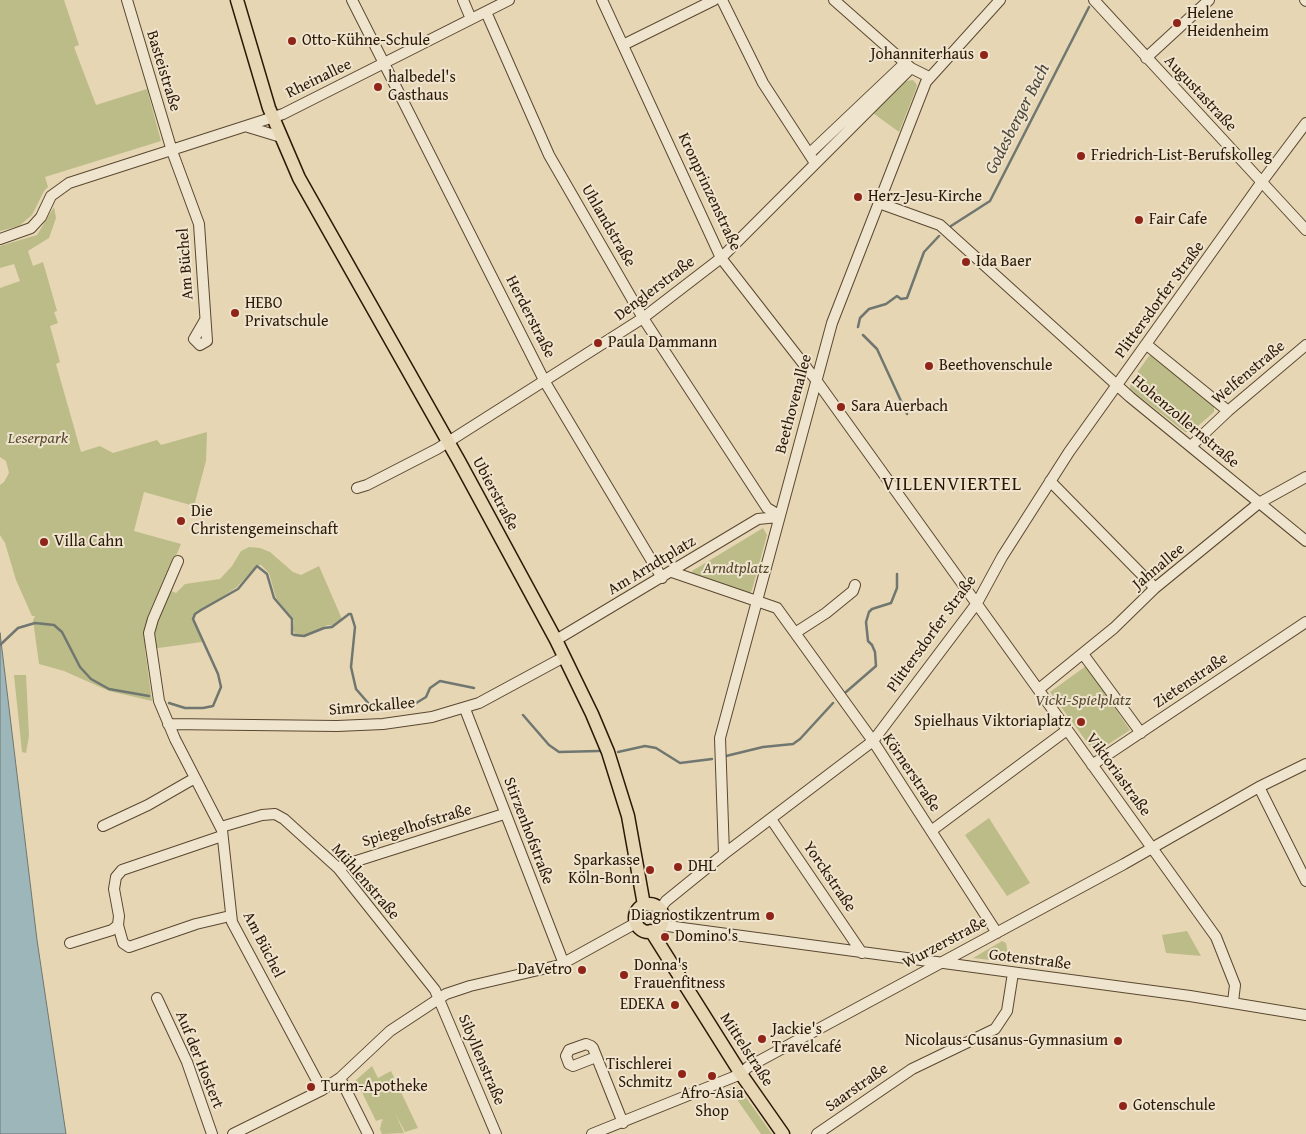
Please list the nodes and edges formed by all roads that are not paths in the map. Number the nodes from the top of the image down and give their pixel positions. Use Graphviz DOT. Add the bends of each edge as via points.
graph roads {
  1 [pos="127,0"];
  2 [pos="237,0"];
  3 [pos="352,0"];
  4 [pos="463,0"];
  5 [pos="509,0"];
  6 [pos="602,0"];
  7 [pos="714,0"];
  8 [pos="722,0"];
  9 [pos="834,0"];
  10 [pos="1000,0"];
  11 [pos="1094,0"];
  12 [pos="1209,0"];
  13 [pos="486,12"];
  14 [pos="471,19"];
  15 [pos="623,45"];
  16 [pos="1146,58"];
  17 [pos="384,64"];
  18 [pos="908,65"];
  19 [pos="930,77"];
  20 [pos="858,114"];
  21 [pos="272,118"];
  22 [pos="1306,124"];
  23 [pos="247,126"];
  24 [pos="280,138"];
  25 [pos="172,151"];
  26 [pos="809,154"];
  27 [pos="815,163"];
  28 [pos="1261,183"];
  29 [pos="880,203"];
  30 [pos="1306,230"];
  31 [pos="0,239"];
  32 [pos="722,258"];
  33 [pos="644,318"];
  34 [pos="205,320"];
  35 [pos="1147,345"];
  36 [pos="1306,345"];
  37 [pos="816,380"];
  38 [pos="545,382"];
  39 [pos="1116,384"];
  40 [pos="1228,411"];
  41 [pos="448,442"];
  42 [pos="1191,446"];
  43 [pos="1306,477"];
  44 [pos="1050,481"];
  45 [pos="357,488"];
  46 [pos="1259,503"];
  47 [pos="765,513"];
  48 [pos="779,516"];
  49 [pos="1306,541"];
  50 [pos="178,561"];
  51 [pos="672,572"];
  52 [pos="662,578"];
  53 [pos="856,585"];
  54 [pos="1155,588"];
  55 [pos="756,602"];
  56 [pos="977,603"];
  57 [pos="1306,622"];
  58 [pos="795,633"];
  59 [pos="556,640"];
  60 [pos="1083,654"];
  61 [pos="564,657"];
  62 [pos="1039,689"];
  63 [pos="465,709"];
  64 [pos="168,724"];
  65 [pos="1067,730"];
  66 [pos="1141,733"];
  67 [pos="872,742"];
  68 [pos="1306,764"];
  69 [pos="1092,765"];
  70 [pos="195,778"];
  71 [pos="1260,787"];
  72 [pos="504,814"];
  73 [pos="771,819"];
  74 [pos="103,826"];
  75 [pos="931,831"];
  76 [pos="222,832"];
  77 [pos="1152,849"];
  78 [pos="724,854"];
  79 [pos="338,868"];
  80 [pos="1306,881"];
  81 [pos="644,905"];
  82 [pos="660,909"];
  83 [pos="230,916"];
  84 [pos="636,923"];
  85 [pos="118,925"];
  86 [pos="655,928"];
  87 [pos="997,933"];
  88 [pos="70,943"];
  89 [pos="862,953"];
  90 [pos="564,964"];
  91 [pos="940,964"];
  92 [pos="1013,973"];
  93 [pos="157,998"];
  94 [pos="439,998"];
  95 [pos="1233,1002"];
  96 [pos="1306,1015"];
  97 [pos="596,1057"];
  98 [pos="741,1074"];
  99 [pos="340,1078"];
  100 [pos="322,1090"];
  101 [pos="623,1123"];
  102 [pos="606,1132"];
  103 [pos="212,1134"];
  104 [pos="233,1134"];
  105 [pos="368,1134"];
  106 [pos="496,1134"];
  107 [pos="592,1134"];
  108 [pos="783,1134"];
  109 [pos="817,1134"];
  1 -- 25 [label="street, Basteistraße"];
  2 -- 21 [label="main road, Ubierstraße"];
  3 -- 17 [label="street, Herderstraße"];
  4 -- 14 [label="street"];
  5 -- 13 [label="street, Rheinallee"];
  6 -- 15 [label="street, Kronprinzenstraße"];
  7 -- 15 [label="street"];
  8 -- 26 [label="street" via="763,83"];
  9 -- 18 [label="street"];
  10 -- 19 [label="street, Beethovenallee"];
  11 -- 16 [label="street, Augustastraße"];
  12 -- 16 [label="street"];
  13 -- 14 [label="street, Rheinallee"];
  13 -- 33 [label="street, Uhlandstraße" via="549,154"];
  14 -- 17 [label="street, Rheinallee"];
  15 -- 32 [label="street, Kronprinzenstraße"];
  16 -- 28 [label="street, Augustastraße"];
  17 -- 21 [label="street, Rheinallee"];
  17 -- 38 [label="street, Herderstraße"];
  18 -- 19 [label="street"];
  18 -- 20 [label="street, Denglerstraße"];
  19 -- 29 [label="street, Beethovenallee"];
  20 -- 26 [label="street, Denglerstraße"];
  20 -- 27 [label="street, Denglerstraße"];
  21 -- 23 [label="street, Rheinallee"];
  21 -- 24 [label="main road, Ubierstraße"];
  22 -- 28 [label="street, Plittersdorfer Straße"];
  23 -- 24 [label="street"];
  23 -- 25 [label="street, Rheinallee"];
  24 -- 41 [label="main road, Ubierstraße" via="312,202"];
  25 -- 31 [label="street, Rheinallee" via="59,189 50,196 41,217 31,228"];
  25 -- 34 [label="street, Am Büchel" via="199,224"];
  26 -- 27 [label="street"];
  27 -- 32 [label="street, Denglerstraße"];
  28 -- 30 [label="street, Augustastraße"];
  28 -- 35 [label="street, Plittersdorfer Straße"];
  29 -- 37 [label="street, Beethovenallee" via="832,323"];
  29 -- 39 [label="street, Hohenzollernstraße" via="940,226"];
  32 -- 33 [label="street, Denglerstraße"];
  32 -- 37 [label="street, Kronprinzenstraße"];
  33 -- 38 [label="street, Denglerstraße"];
  33 -- 47 [label="street, Uhlandstraße"];
  35 -- 39 [label="street, Plittersdorfer Straße"];
  35 -- 40 [label="street"];
  36 -- 40 [label="street, Welfenstraße"];
  37 -- 48 [label="street, Beethovenallee"];
  37 -- 56 [label="street, Viktoriastraße"];
  38 -- 41 [label="street, Denglerstraße"];
  38 -- 52 [label="street, Herderstraße"];
  39 -- 42 [label="street, Hohenzollernstraße"];
  39 -- 44 [label="street, Plittersdorfer Straße"];
  40 -- 42 [label="street, Welfenstraße"];
  41 -- 45 [label="street, Denglerstraße" via="367,486"];
  41 -- 59 [label="main road, Ubierstraße"];
  42 -- 46 [label="street, Hohenzollernstraße"];
  43 -- 46 [label="street, Jahnallee"];
  44 -- 54 [label="street"];
  44 -- 56 [label="street, Plittersdorfer Straße"];
  46 -- 49 [label="street, Hohenzollernstraße"];
  46 -- 54 [label="street, Jahnallee"];
  47 -- 48 [label="street, Uhlandstraße"];
  47 -- 51 [label="street, Am Arndtplatz"];
  48 -- 55 [label="street, Beethovenallee"];
  50 -- 64 [label="street, Am Büchel" via="149,632 156,687"];
  51 -- 52 [label="street, Am Arndtplatz"];
  51 -- 55 [label="street"];
  52 -- 59 [label="street, Am Arndtplatz"];
  53 -- 58 [label="street" via="826,613"];
  54 -- 60 [label="street, Jahnallee"];
  55 -- 58 [label="street, Körnerstraße" via="777,608"];
  55 -- 78 [label="street, Beethovenallee" via="719,744"];
  56 -- 62 [label="street, Viktoriastraße"];
  56 -- 67 [label="street, Plittersdorfer Straße"];
  57 -- 66 [label="street, Zietenstraße"];
  58 -- 67 [label="street, Körnerstraße"];
  59 -- 61 [label="main road, Ubierstraße"];
  60 -- 62 [label="street, Jahnallee"];
  60 -- 66 [label="street"];
  61 -- 63 [label="street, Simrockallee"];
  61 -- 81 [label="main road, Ubierstraße" via="598,727 620,787 634,839"];
  62 -- 65 [label="street, Viktoriastraße"];
  63 -- 64 [label="street, Simrockallee" via="432,717 366,725"];
  63 -- 72 [label="street, Stirzenhofstraße"];
  64 -- 70 [label="street, Am Büchel"];
  65 -- 69 [label="street, Viktoriastraße"];
  65 -- 75 [label="street"];
  66 -- 69 [label="street, Zietenstraße"];
  67 -- 73 [label="street, Plittersdorfer Straße"];
  67 -- 75 [label="street, Körnerstraße"];
  68 -- 71 [label="street, Wurzerstraße"];
  69 -- 77 [label="street, Viktoriastraße"];
  70 -- 74 [label="street"];
  70 -- 76 [label="street, Am Büchel"];
  71 -- 77 [label="street, Wurzerstraße"];
  71 -- 80 [label="street"];
  72 -- 79 [label="street, Spiegelhofstraße"];
  72 -- 90 [label="street, Stirzenhofstraße"];
  73 -- 78 [label="street, Plittersdorfer Straße"];
  73 -- 89 [label="street, Yorckstraße"];
  75 -- 87 [label="street, Körnerstraße"];
  76 -- 79 [label="street, Mühlenstraße" via="262,815 275,814"];
  76 -- 83 [label="street, Am Büchel"];
  76 -- 85 [label="street" via="119,872 114,886"];
  77 -- 87 [label="street, Wurzerstraße"];
  77 -- 95 [label="street, Viktoriastraße" via="1216,937 1235,985"];
  78 -- 82 [label="street, Plittersdorfer Straße"];
  79 -- 94 [label="street, Mühlenstraße"];
  81 -- 82 [label="main road" via="652,904"];
  81 -- 84 [label="main road" via="636,914"];
  82 -- 86 [label="main road" via="662,917"];
  83 -- 85 [label="street" via="129,947 124,943"];
  83 -- 100 [label="street, Am Büchel"];
  84 -- 86 [label="main road" via="642,930"];
  84 -- 90 [label="street"];
  85 -- 88 [label="street" via="112,930"];
  86 -- 89 [label="street, Gotenstraße"];
  86 -- 98 [label="main road, Mittelstraße"];
  87 -- 91 [label="street, Wurzerstraße"];
  89 -- 91 [label="street, Gotenstraße"];
  90 -- 94 [label="street" via="459,989"];
  91 -- 92 [label="street, Gotenstraße"];
  91 -- 98 [label="street, Wurzerstraße" via="748,1067"];
  92 -- 95 [label="street, Gotenstraße"];
  92 -- 109 [label="street, Saarstraße" via="1007,1011 995,1029 904,1073"];
  93 -- 103 [label="street, Auf der Hostert" via="188,1062"];
  94 -- 99 [label="street" via="390,1031"];
  94 -- 106 [label="street, Sibyllenstraße"];
  95 -- 96 [label="street, Gotenstraße"];
  97 -- 101 [label="street"];
  98 -- 101 [label="street, Wurzerstraße"];
  98 -- 108 [label="main road, Mittelstraße"];
  99 -- 100 [label="street"];
  99 -- 105 [label="street"];
  100 -- 104 [label="street"];
  101 -- 102 [label="street, Wurzerstraße"];
  102 -- 107 [label="street, Wurzerstraße"];
}
